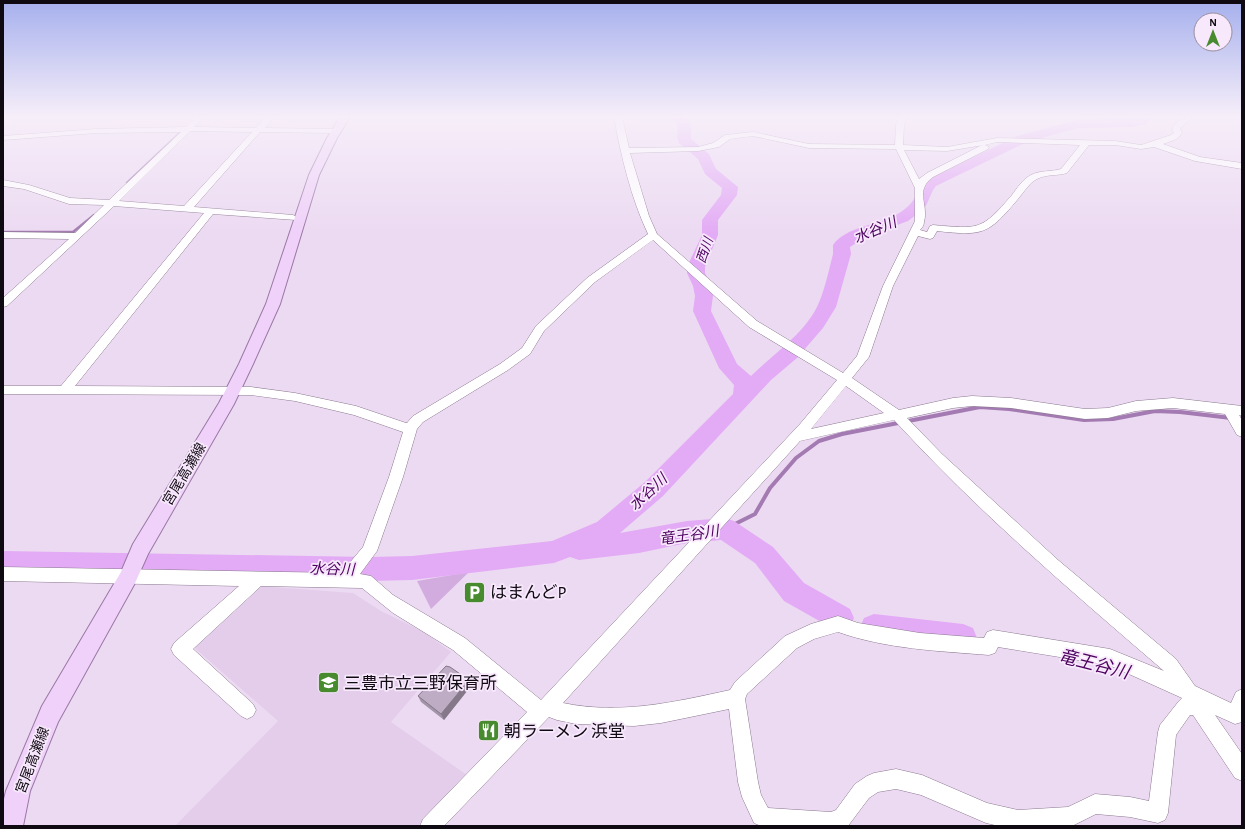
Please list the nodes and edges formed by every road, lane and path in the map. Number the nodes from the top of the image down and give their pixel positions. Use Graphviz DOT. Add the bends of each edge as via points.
graph roads {
  1 [pos="161,156"];
  2 [pos="235,156"];
  3 [pos="324,156"];
  4 [pos="626,156"];
  5 [pos="903,156"];
  6 [pos="967,156"];
  7 [pos="1076,156"];
  8 [pos="1186,156"];
  9 [pos="1242,166"];
  10 [pos="3,183"];
  11 [pos="14,184"];
  12 [pos="919,188"];
  13 [pos="3,190"];
  14 [pos="112,203"];
  15 [pos="187,209"];
  16 [pos="211,211"];
  17 [pos="293,218"];
  18 [pos="915,232"];
  19 [pos="653,234"];
  20 [pos="3,235"];
  21 [pos="78,236"];
  22 [pos="3,304"];
  23 [pos="845,378"];
  24 [pos="3,390"];
  25 [pos="64,391"];
  26 [pos="232,391"];
  27 [pos="1236,417"];
  28 [pos="901,419"];
  29 [pos="411,428"];
  30 [pos="795,437"];
  31 [pos="3,574"];
  32 [pos="128,576"];
  33 [pos="258,579"];
  34 [pos="345,580"];
  35 [pos="736,698"];
  36 [pos="1193,698"];
  37 [pos="544,708"];
  38 [pos="247,710"];
  39 [pos="1240,710"];
  40 [pos="1242,771"];
  41 [pos="11,798"];
  42 [pos="762,822"];
  43 [pos="437,823"];
  44 [pos="10,826"];
  1 -- 14 [label="street"];
  2 -- 15 [label="street"];
  3 -- 26 [label="main road, 宮尾高瀬線" via="314,175 273,304"];
  4 -- 19 [label="street" via="644,216"];
  5 -- 12 [label="street"];
  6 -- 12 [label="street" via="930,175 922,181"];
  7 -- 18 [label="street" via="1064,171 1034,177 998,217 985,227 975,230 933,228 930,236"];
  8 -- 9 [label="street" via="1198,160"];
  10 -- 11 [label="street"];
  11 -- 13 [label="street"];
  11 -- 14 [label="street" via="69,201"];
  12 -- 18 [label="street" via="920,221"];
  14 -- 15 [label="street"];
  14 -- 21 [label="street"];
  15 -- 16 [label="street"];
  16 -- 17 [label="street"];
  16 -- 25 [label="street"];
  18 -- 23 [label="street" via="888,286 863,357"];
  19 -- 23 [label="street" via="753,324"];
  19 -- 29 [label="street" via="591,280 540,329 526,351 418,419"];
  20 -- 21 [label="street"];
  21 -- 22 [label="street"];
  23 -- 28 [label="street"];
  23 -- 30 [label="street"];
  24 -- 25 [label="street"];
  25 -- 26 [label="street"];
  26 -- 29 [label="street" via="295,397 356,411"];
  26 -- 32 [label="main road, 宮尾高瀬線" via="140,550"];
  27 -- 28 [label="street" via="1173,403 1085,414 1011,403 972,401 953,403"];
  28 -- 30 [label="street"];
  28 -- 36 [label="street" via="942,463 1040,554 1170,665"];
  29 -- 34 [label="street" via="369,551"];
  30 -- 37 [label="street"];
  31 -- 32 [label="street"];
  32 -- 33 [label="street"];
  32 -- 41 [label="main road, 宮尾高瀬線" via="50,714"];
  33 -- 34 [label="street"];
  33 -- 38 [label="street" via="180,649"];
  34 -- 37 [label="street" via="365,581 403,612 458,643 522,697"];
  35 -- 36 [label="street" via="741,688 791,642 811,632 838,624 858,631 920,641 989,647 993,638 1110,657"];
  35 -- 37 [label="street" via="634,717 576,715"];
  35 -- 42 [label="street" via="752,797"];
  36 -- 39 [label="street"];
  36 -- 40 [label="street"];
  36 -- 42 [label="street" via="1167,732 1158,813 1096,804 1069,817 1018,820 986,814 922,785 896,779 874,783 862,791 843,818 831,822 772,819"];
  37 -- 43 [label="street"];
  41 -- 44 [label="main road, 宮尾高瀬線"];
}
